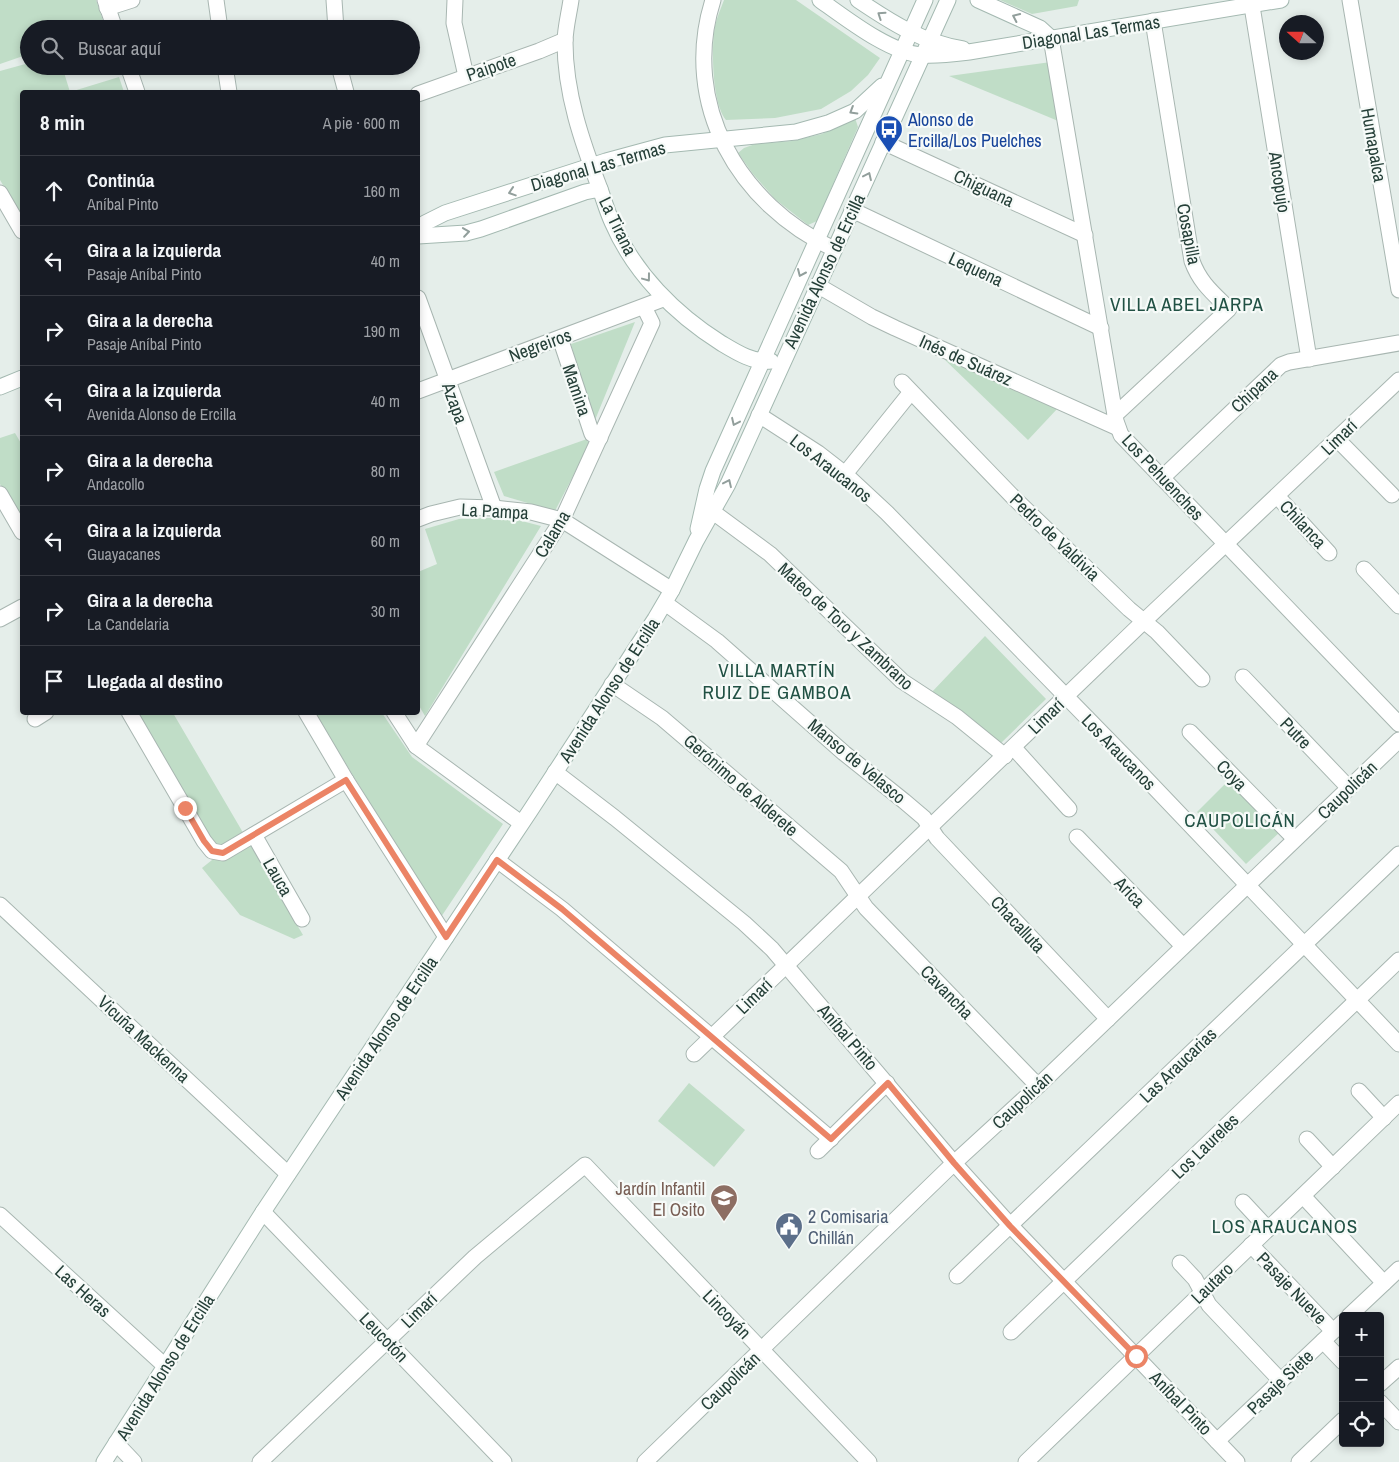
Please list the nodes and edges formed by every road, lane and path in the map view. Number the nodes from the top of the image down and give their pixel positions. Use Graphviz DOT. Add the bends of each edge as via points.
graph roads {
  1 [pos="132,0"];
  2 [pos="216,0"];
  3 [pos="334,0"];
  4 [pos="455,0"];
  5 [pos="571,0"];
  6 [pos="713,0"];
  7 [pos="820,0"];
  8 [pos="858,0"];
  9 [pos="926,0"];
  10 [pos="948,0"];
  11 [pos="978,0"];
  12 [pos="1281,0"];
  13 [pos="1350,0"];
  14 [pos="1251,2"];
  15 [pos="106,4"];
  16 [pos="112,20"];
  17 [pos="219,20"];
  18 [pos="335,20"];
  19 [pos="1153,21"];
  20 [pos="910,33"];
  21 [pos="1052,38"];
  22 [pos="565,40"];
  23 [pos="930,40"];
  24 [pos="902,51"];
  25 [pos="974,51"];
  26 [pos="923,56"];
  27 [pos="131,75"];
  28 [pos="226,75"];
  29 [pos="341,75"];
  30 [pos="466,76"];
  31 [pos="890,78"];
  32 [pos="136,90"];
  33 [pos="228,90"];
  34 [pos="345,90"];
  35 [pos="420,93"];
  36 [pos="722,139"];
  37 [pos="883,142"];
  38 [pos="591,165"];
  39 [pos="600,190"];
  40 [pos="0,193"];
  41 [pos="852,210"];
  42 [pos="20,228"];
  43 [pos="420,228"];
  44 [pos="1085,235"];
  45 [pos="420,236"];
  46 [pos="816,241"];
  47 [pos="834,249"];
  48 [pos="817,285"];
  49 [pos="1399,290"];
  50 [pos="663,299"];
  51 [pos="420,304"];
  52 [pos="644,307"];
  53 [pos="1101,328"];
  54 [pos="560,338"];
  55 [pos="1399,343"];
  56 [pos="788,349"];
  57 [pos="1308,358"];
  58 [pos="762,361"];
  59 [pos="20,379"];
  60 [pos="447,380"];
  61 [pos="1399,380"];
  62 [pos="0,387"];
  63 [pos="420,390"];
  64 [pos="759,415"];
  65 [pos="1116,422"];
  66 [pos="600,438"];
  67 [pos="1337,439"];
  68 [pos="845,474"];
  69 [pos="1162,478"];
  70 [pos="1392,495"];
  71 [pos="1277,496"];
  72 [pos="3,503"];
  73 [pos="494,508"];
  74 [pos="713,512"];
  75 [pos="420,518"];
  76 [pos="562,520"];
  77 [pos="20,529"];
  78 [pos="696,541"];
  79 [pos="1226,544"];
  80 [pos="1330,553"];
  81 [pos="1364,569"];
  82 [pos="668,596"];
  83 [pos="1399,606"];
  84 [pos="20,608"];
  85 [pos="0,619"];
  86 [pos="1144,621"];
  87 [pos="1243,677"];
  88 [pos="1202,679"];
  89 [pos="612,684"];
  90 [pos="1066,697"];
  91 [pos="130,715"];
  92 [pos="308,715"];
  93 [pos="396,715"];
  94 [pos="1399,724"];
  95 [pos="1190,732"];
  96 [pos="1399,740"];
  97 [pos="416,746"];
  98 [pos="1009,752"];
  99 [pos="555,772"];
  100 [pos="346,780"];
  101 [pos="1349,788"];
  102 [pos="1069,808"];
  103 [pos="521,823"];
  104 [pos="930,828"];
  105 [pos="254,835"];
  106 [pos="1077,837"];
  107 [pos="1295,839"];
  108 [pos="1399,854"];
  109 [pos="497,860"];
  110 [pos="1248,885"];
  111 [pos="858,896"];
  112 [pos="0,905"];
  113 [pos="302,919"];
  114 [pos="446,937"];
  115 [pos="1305,944"];
  116 [pos="1183,946"];
  117 [pos="1399,960"];
  118 [pos="786,966"];
  119 [pos="1358,999"];
  120 [pos="1108,1019"];
  121 [pos="712,1037"];
  122 [pos="1399,1044"];
  123 [pos="694,1054"];
  124 [pos="888,1083"];
  125 [pos="1038,1086"];
  126 [pos="1359,1091"];
  127 [pos="1399,1103"];
  128 [pos="1384,1118"];
  129 [pos="831,1139"];
  130 [pos="1308,1139"];
  131 [pos="818,1151"];
  132 [pos="954,1163"];
  133 [pos="585,1165"];
  134 [pos="1333,1167"];
  135 [pos="288,1174"];
  136 [pos="1303,1196"];
  137 [pos="1243,1202"];
  138 [pos="264,1212"];
  139 [pos="0,1216"];
  140 [pos="1010,1226"];
  141 [pos="1268,1229"];
  142 [pos="1251,1245"];
  143 [pos="1180,1263"];
  144 [pos="1399,1269"];
  145 [pos="957,1276"];
  146 [pos="1064,1282"];
  147 [pos="1384,1283"];
  148 [pos="1202,1293"];
  149 [pos="1353,1312"];
  150 [pos="1333,1331"];
  151 [pos="1011,1332"];
  152 [pos="387,1341"];
  153 [pos="762,1350"];
  154 [pos="1136,1356"];
  155 [pos="1341,1357"];
  156 [pos="165,1366"];
  157 [pos="1399,1367"];
  158 [pos="1281,1380"];
  159 [pos="1384,1380"];
  160 [pos="1384,1406"];
  161 [pos="1399,1422"];
  162 [pos="1339,1424"];
  163 [pos="1217,1441"];
  164 [pos="116,1444"];
  165 [pos="104,1462"];
  166 [pos="134,1462"];
  167 [pos="260,1462"];
  168 [pos="504,1462"];
  169 [pos="645,1462"];
  170 [pos="869,1462"];
  171 [pos="1026,1462"];
  172 [pos="1237,1462"];
  173 [pos="1299,1462"];
  1 -- 15 [label="street"];
  2 -- 17 [label="street"];
  3 -- 18 [label="street"];
  4 -- 30 [label="street" via="454,23"];
  5 -- 22 [label="street, La Tirana"];
  6 -- 36 [label="street" via="705,33 704,73 712,112"];
  7 -- 24 [label="street, Diagonal Las Termas" via="882,42"];
  20 -- 8 [label="street, one-way"];
  9 -- 20 [label="street, Avenida Alonso de Ercilla"];
  10 -- 23 [label="street, Avenida Alonso de Ercilla"];
  21 -- 11 [label="street, one-way" via="1040,28"];
  12 -- 14 [label="street, Diagonal Las Termas"];
  13 -- 49 [label="street, Humapalca"];
  14 -- 19 [label="street, Diagonal Las Termas"];
  14 -- 57 [label="street, Ancopujo"];
  15 -- 16 [label="street"];
  19 -- 21 [label="street, Diagonal Las Termas"];
  19 -- 65 [label="street, Cosapilla" via="1192,262 1202,283 1230,309"];
  20 -- 23 [label="street"];
  20 -- 24 [label="street, Avenida Alonso de Ercilla"];
  21 -- 25 [label="street, Diagonal Las Termas"];
  21 -- 44 [label="street, Los Pehuenches"];
  22 -- 30 [label="street, Paipote"];
  22 -- 38 [label="street, La Tirana" via="566,70 573,108"];
  23 -- 25 [label="street"];
  23 -- 26 [label="street, Avenida Alonso de Ercilla"];
  24 -- 26 [label="street, Diagonal Las Termas"];
  24 -- 31 [label="street, Avenida Alonso de Ercilla"];
  25 -- 26 [label="street, Diagonal Las Termas"];
  26 -- 37 [label="street, Avenida Alonso de Ercilla"];
  27 -- 32 [label="street"];
  28 -- 33 [label="street"];
  29 -- 34 [label="street"];
  30 -- 35 [label="street, Paipote"];
  31 -- 36 [label="street, Diagonal Las Termas, one-way" via="855,111 828,123 796,132"];
  31 -- 46 [label="street, Avenida Alonso de Ercilla"];
  36 -- 38 [label="street, Diagonal Las Termas" via="666,145"];
  36 -- 46 [label="street" via="761,198"];
  41 -- 37 [label="street, Avenida Alonso de Ercilla, one-way"];
  37 -- 44 [label="street, Chiguana"];
  38 -- 39 [label="street, La Tirana"];
  38 -- 43 [label="street, Diagonal Las Termas, one-way" via="445,213"];
  45 -- 39 [label="street, Diagonal Las Termas, one-way" via="466,233 584,192"];
  39 -- 50 [label="street, La Tirana, one-way" via="612,224"];
  40 -- 42 [label="street"];
  41 -- 47 [label="street, Avenida Alonso de Ercilla"];
  41 -- 53 [label="street, Lequena"];
  44 -- 53 [label="street, Los Pehuenches"];
  46 -- 47 [label="street"];
  46 -- 58 [label="street, Avenida Alonso de Ercilla, one-way"];
  47 -- 48 [label="street, Avenida Alonso de Ercilla"];
  48 -- 56 [label="street, Avenida Alonso de Ercilla"];
  48 -- 65 [label="street, Inés de Suárez" via="887,324"];
  50 -- 52 [label="street, Negreiros"];
  50 -- 58 [label="street, La Tirana" via="699,329 734,350"];
  51 -- 60 [label="street, Azapa"];
  52 -- 54 [label="street, Negreiros"];
  52 -- 66 [label="street, Calama" via="652,323"];
  53 -- 65 [label="street, Los Pehuenches"];
  54 -- 60 [label="street, Negreiros"];
  54 -- 66 [label="street, Mamina" via="592,434"];
  55 -- 57 [label="street, Chipana"];
  56 -- 58 [label="street" via="778,358"];
  56 -- 64 [label="street, Avenida Alonso de Ercilla"];
  57 -- 69 [label="street, Chipana" via="1275,370"];
  58 -- 78 [label="street, Avenida Alonso de Ercilla, one-way" via="713,471"];
  59 -- 62 [label="street"];
  60 -- 63 [label="street, Negreiros"];
  60 -- 73 [label="street, Azapa"];
  61 -- 67 [label="street, Limarí"];
  64 -- 68 [label="street, Los Araucanos"];
  74 -- 64 [label="street, Avenida Alonso de Ercilla, one-way"];
  65 -- 69 [label="street, Los Pehuenches" via="1126,441"];
  66 -- 76 [label="street, Calama"];
  67 -- 70 [label="street"];
  67 -- 71 [label="street, Limarí"];
  68 -- 86 [label="street, Pedro de Valdivia" via="906,387 1014,498"];
  68 -- 90 [label="street, Los Araucanos"];
  69 -- 79 [label="street, Los Pehuenches"];
  71 -- 79 [label="street, Limarí"];
  71 -- 80 [label="street, Chilanca"];
  72 -- 77 [label="street"];
  73 -- 75 [label="street, La Pampa" via="460,507"];
  73 -- 76 [label="street, La Pampa"];
  74 -- 78 [label="street, Avenida Alonso de Ercilla"];
  74 -- 98 [label="street, Mateo de Toro y Zambrano" via="770,554 902,681"];
  76 -- 82 [label="street, La Pampa"];
  76 -- 97 [label="street, Calama"];
  78 -- 82 [label="street, Avenida Alonso de Ercilla"];
  79 -- 86 [label="street, Limarí"];
  79 -- 94 [label="street, Los Pehuenches"];
  81 -- 83 [label="street"];
  82 -- 89 [label="street, Avenida Alonso de Ercilla"];
  82 -- 104 [label="street, Manso de Velasco" via="844,753 924,818"];
  84 -- 85 [label="street"];
  86 -- 88 [label="street, Pedro de Valdivia"];
  86 -- 90 [label="street, Limarí"];
  87 -- 101 [label="street, Putre"];
  89 -- 99 [label="street, Avenida Alonso de Ercilla"];
  89 -- 111 [label="street, Gerónimo de Alderete" via="695,745 841,871"];
  90 -- 98 [label="street, Limarí"];
  90 -- 110 [label="street, Los Araucanos"];
  91 -- 105 [label="street" via="212,851 223,853"];
  92 -- 100 [label="street"];
  93 -- 97 [label="street"];
  95 -- 107 [label="street, Coya"];
  96 -- 101 [label="street, Caupolicán"];
  97 -- 103 [label="street"];
  98 -- 102 [label="street, Mateo de Toro y Zambrano"];
  98 -- 104 [label="street, Limarí"];
  99 -- 103 [label="street, Avenida Alonso de Ercilla"];
  99 -- 118 [label="street, Aníbal Pinto" via="744,923"];
  100 -- 105 [label="street"];
  100 -- 114 [label="street"];
  101 -- 107 [label="street, Caupolicán"];
  103 -- 109 [label="street, Avenida Alonso de Ercilla"];
  104 -- 111 [label="street, Limarí"];
  104 -- 120 [label="street, Chacalluta"];
  105 -- 113 [label="street, Lauca"];
  106 -- 116 [label="street, Arica"];
  107 -- 110 [label="street, Caupolicán"];
  108 -- 115 [label="street, Las Araucarias"];
  109 -- 114 [label="street, Avenida Alonso de Ercilla"];
  109 -- 121 [label="street" via="552,900"];
  110 -- 115 [label="street, Los Araucanos"];
  110 -- 116 [label="street, Caupolicán"];
  111 -- 118 [label="street, Limarí"];
  111 -- 125 [label="street, Cavancha"];
  112 -- 135 [label="street, Vicuña Mackenna"];
  114 -- 135 [label="street, Avenida Alonso de Ercilla"];
  115 -- 119 [label="street, Los Araucanos"];
  115 -- 140 [label="street, Las Araucarias"];
  116 -- 120 [label="street, Caupolicán"];
  117 -- 119 [label="street, Los Laureles"];
  118 -- 121 [label="street, Limarí"];
  118 -- 124 [label="street, Aníbal Pinto"];
  119 -- 122 [label="street, Los Araucanos"];
  119 -- 146 [label="street, Los Laureles"];
  120 -- 125 [label="street, Caupolicán"];
  121 -- 123 [label="street, Limarí"];
  121 -- 129 [label="street"];
  124 -- 129 [label="street"];
  124 -- 132 [label="street, Aníbal Pinto"];
  125 -- 132 [label="street, Caupolicán"];
  126 -- 128 [label="street"];
  127 -- 128 [label="street, Lautaro"];
  128 -- 134 [label="street, Lautaro"];
  129 -- 131 [label="street"];
  130 -- 134 [label="street"];
  132 -- 140 [label="street, Aníbal Pinto"];
  132 -- 153 [label="street, Caupolicán"];
  133 -- 152 [label="street, Limarí" via="475,1257"];
  133 -- 153 [label="street, Lincoyán"];
  134 -- 136 [label="street, Lautaro"];
  135 -- 138 [label="street, Avenida Alonso de Ercilla"];
  136 -- 141 [label="street, Lautaro"];
  136 -- 147 [label="street"];
  137 -- 141 [label="street"];
  138 -- 152 [label="street, Leucotón"];
  138 -- 156 [label="street, Avenida Alonso de Ercilla"];
  139 -- 156 [label="street, Las Heras"];
  140 -- 145 [label="street, Las Araucarias"];
  140 -- 146 [label="street, Aníbal Pinto"];
  141 -- 142 [label="street, Lautaro"];
  142 -- 148 [label="street, Lautaro"];
  142 -- 150 [label="street, Pasaje Nueve"];
  143 -- 148 [label="street"];
  144 -- 147 [label="street"];
  146 -- 151 [label="street, Los Laureles"];
  146 -- 154 [label="street, Aníbal Pinto"];
  147 -- 149 [label="street"];
  148 -- 154 [label="street, Lautaro"];
  148 -- 158 [label="street" via="1209,1305"];
  150 -- 155 [label="street, Pasaje Nueve"];
  150 -- 158 [label="street, Pasaje Siete"];
  152 -- 167 [label="street, Limarí"];
  152 -- 168 [label="street, Leucotón"];
  153 -- 169 [label="street, Caupolicán"];
  153 -- 170 [label="street, Lincoyán"];
  154 -- 163 [label="street, Aníbal Pinto"];
  154 -- 171 [label="street, Lautaro"];
  156 -- 164 [label="street, Avenida Alonso de Ercilla"];
  157 -- 159 [label="street"];
  158 -- 163 [label="street, Pasaje Siete"];
  160 -- 161 [label="street"];
  162 -- 173 [label="street"];
  163 -- 172 [label="street, Aníbal Pinto"];
  164 -- 165 [label="street, Avenida Alonso de Ercilla"];
  164 -- 166 [label="street"];
}
